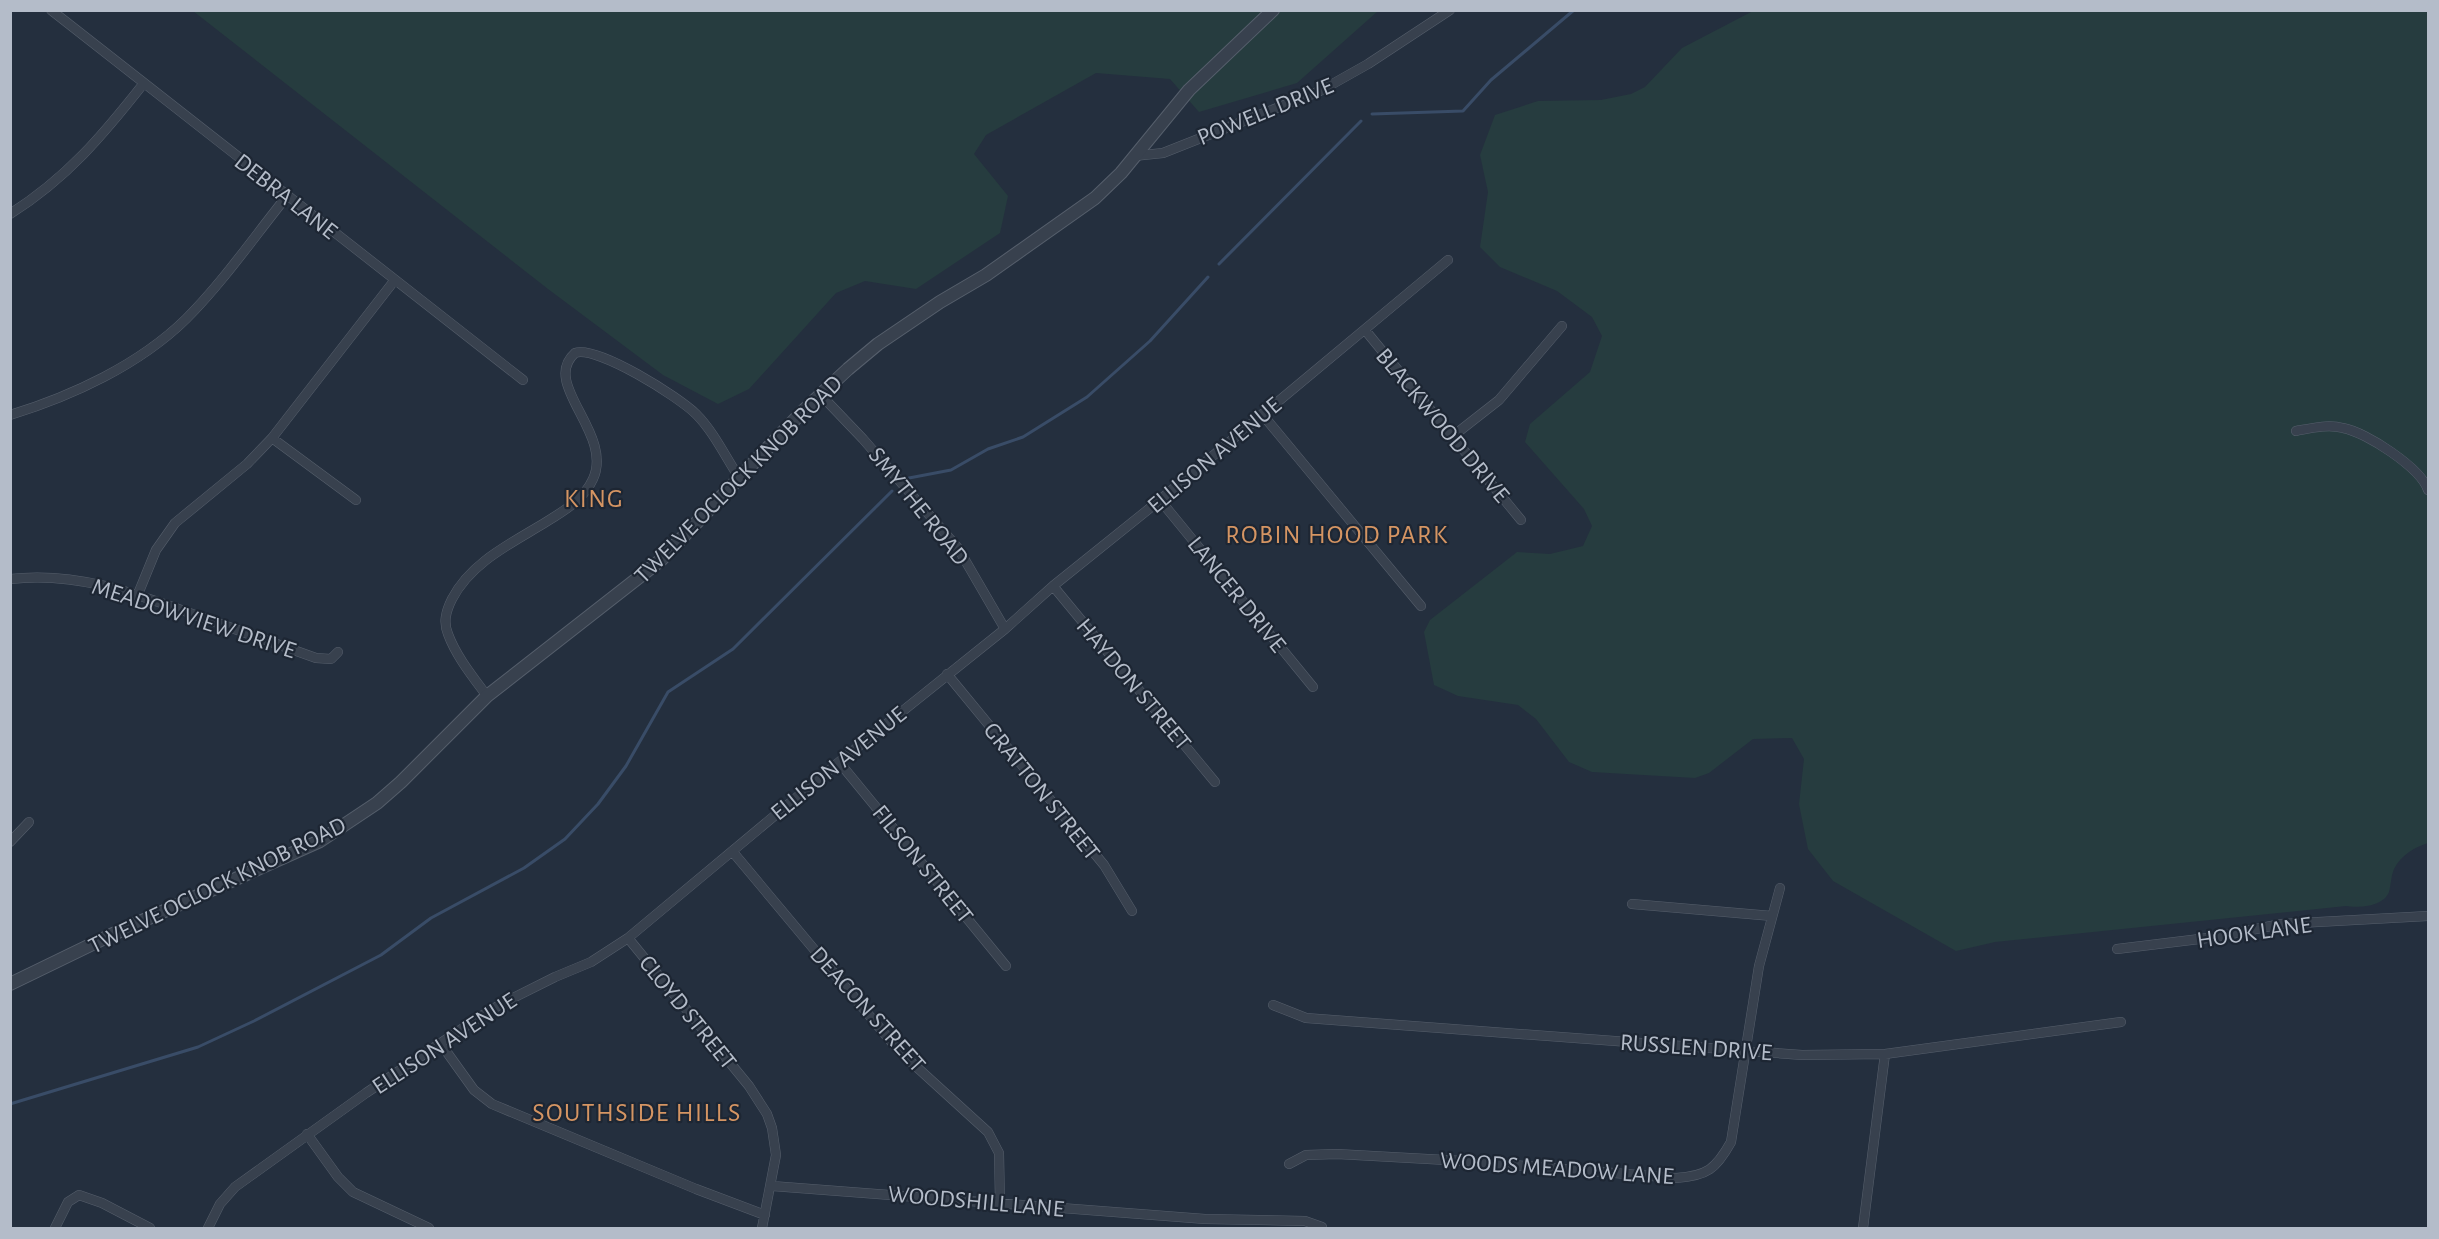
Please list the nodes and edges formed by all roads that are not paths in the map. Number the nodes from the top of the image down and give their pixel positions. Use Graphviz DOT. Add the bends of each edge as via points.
graph roads {
  1 [pos="51,10"];
  2 [pos="1273,10"];
  3 [pos="1450,10"];
  4 [pos="144,83"];
  5 [pos="1134,156"];
  6 [pos="287,196"];
  7 [pos="10,213"];
  8 [pos="1448,260"];
  9 [pos="394,281"];
  10 [pos="1562,326"];
  11 [pos="1365,330"];
  12 [pos="523,380"];
  13 [pos="820,394"];
  14 [pos="1262,414"];
  15 [pos="10,415"];
  16 [pos="2296,431"];
  17 [pos="1454,436"];
  18 [pos="272,438"];
  19 [pos="740,479"];
  20 [pos="2428,490"];
  21 [pos="356,500"];
  22 [pos="1160,500"];
  23 [pos="1521,520"];
  24 [pos="10,579"];
  25 [pos="1053,586"];
  26 [pos="138,594"];
  27 [pos="1421,606"];
  28 [pos="1005,629"];
  29 [pos="338,652"];
  30 [pos="947,674"];
  31 [pos="1313,687"];
  32 [pos="487,696"];
  33 [pos="839,762"];
  34 [pos="1215,782"];
  35 [pos="29,822"];
  36 [pos="10,842"];
  37 [pos="732,851"];
  38 [pos="1780,888"];
  39 [pos="1632,904"];
  40 [pos="1132,911"];
  41 [pos="1772,916"];
  42 [pos="2428,916"];
  43 [pos="628,938"];
  44 [pos="2117,949"];
  45 [pos="1006,966"];
  46 [pos="10,984"];
  47 [pos="1273,1005"];
  48 [pos="2121,1022"];
  49 [pos="441,1044"];
  50 [pos="1745,1051"];
  51 [pos="1885,1054"];
  52 [pos="307,1134"];
  53 [pos="1289,1164"];
  54 [pos="772,1186"];
  55 [pos="1000,1203"];
  56 [pos="765,1215"];
  57 [pos="1322,1227"];
  58 [pos="56,1228"];
  59 [pos="150,1228"];
  60 [pos="208,1228"];
  61 [pos="429,1228"];
  62 [pos="762,1228"];
  63 [pos="1863,1228"];
  1 -- 4 [label="street, DEBRA LANE"];
  2 -- 5 [label="street, TWELVE OCLOCK KNOB ROAD" via="1189,90"];
  3 -- 5 [label="street, POWELL DRIVE" via="1368,64 1310,96 1163,153"];
  4 -- 6 [label="street, DEBRA LANE"];
  4 -- 7 [label="street" via="79,161"];
  5 -- 13 [label="street, TWELVE OCLOCK KNOB ROAD" via="1095,198 986,275 878,344"];
  6 -- 9 [label="street, DEBRA LANE"];
  6 -- 15 [label="street" via="199,306 164,338 79,388"];
  8 -- 11 [label="street, ELLISON AVENUE"];
  9 -- 12 [label="street, DEBRA LANE"];
  9 -- 18 [label="street"];
  10 -- 17 [label="street" via="1499,400"];
  11 -- 14 [label="street, ELLISON AVENUE"];
  11 -- 17 [label="street, BLACKWOOD DRIVE"];
  13 -- 19 [label="street, TWELVE OCLOCK KNOB ROAD"];
  13 -- 28 [label="street, SMYTHE ROAD" via="958,548"];
  14 -- 22 [label="street, ELLISON AVENUE"];
  14 -- 27 [label="street"];
  16 -- 20 [label="street" via="2347,428 2408,464"];
  17 -- 23 [label="street, BLACKWOOD DRIVE"];
  18 -- 21 [label="street"];
  18 -- 26 [label="street" via="247,464 175,523 156,550"];
  19 -- 32 [label="street, TWELVE OCLOCK KNOB ROAD" via="643,576"];
  19 -- 32 [label="street" via="687,406 616,362 585,351 575,353 566,364 565,381 595,443 593,479 577,501 479,565 447,608 448,636"];
  22 -- 25 [label="street, ELLISON AVENUE"];
  22 -- 31 [label="street, LANCER DRIVE"];
  24 -- 26 [label="street, MEADOWVIEW DRIVE" via="74,579"];
  25 -- 28 [label="street, ELLISON AVENUE"];
  25 -- 34 [label="street, HAYDON STREET"];
  26 -- 29 [label="street, MEADOWVIEW DRIVE" via="316,658 331,659"];
  28 -- 30 [label="street, ELLISON AVENUE"];
  30 -- 33 [label="street, ELLISON AVENUE"];
  30 -- 40 [label="street, GRATTON STREET" via="1104,865"];
  32 -- 46 [label="street, TWELVE OCLOCK KNOB ROAD" via="401,783 320,841"];
  33 -- 37 [label="street, ELLISON AVENUE"];
  33 -- 45 [label="street, FILSON STREET"];
  35 -- 36 [label="street"];
  37 -- 43 [label="street, ELLISON AVENUE"];
  37 -- 55 [label="street, DEACON STREET" via="898,1051 988,1132 999,1153"];
  38 -- 41 [label="street, WOODS MEADOW LANE"];
  39 -- 41 [label="street"];
  41 -- 50 [label="street, WOODS MEADOW LANE"];
  42 -- 44 [label="street, HOOK LANE" via="2281,924 2216,937"];
  43 -- 49 [label="street, ELLISON AVENUE" via="591,962 501,1004"];
  43 -- 54 [label="street, CLOYD STREET" via="758,1098 775,1140"];
  47 -- 50 [label="street, RUSSLEN DRIVE" via="1306,1018"];
  48 -- 51 [label="street, RUSSLEN DRIVE"];
  49 -- 52 [label="street, ELLISON AVENUE"];
  49 -- 56 [label="street" via="474,1090 492,1104"];
  50 -- 51 [label="street, RUSSLEN DRIVE"];
  50 -- 53 [label="street, WOODS MEADOW LANE" via="1731,1142 1714,1167 1695,1177 1337,1154 1306,1155"];
  51 -- 63 [label="street"];
  52 -- 60 [label="street, ELLISON AVENUE" via="235,1186"];
  52 -- 61 [label="street" via="353,1192"];
  54 -- 55 [label="street, WOODSHILL LANE"];
  54 -- 56 [label="street, CLOYD STREET"];
  55 -- 57 [label="street, WOODSHILL LANE" via="1205,1219 1305,1221"];
  56 -- 62 [label="street, CLOYD STREET"];
  58 -- 59 [label="street" via="68,1202 79,1195"];
}
